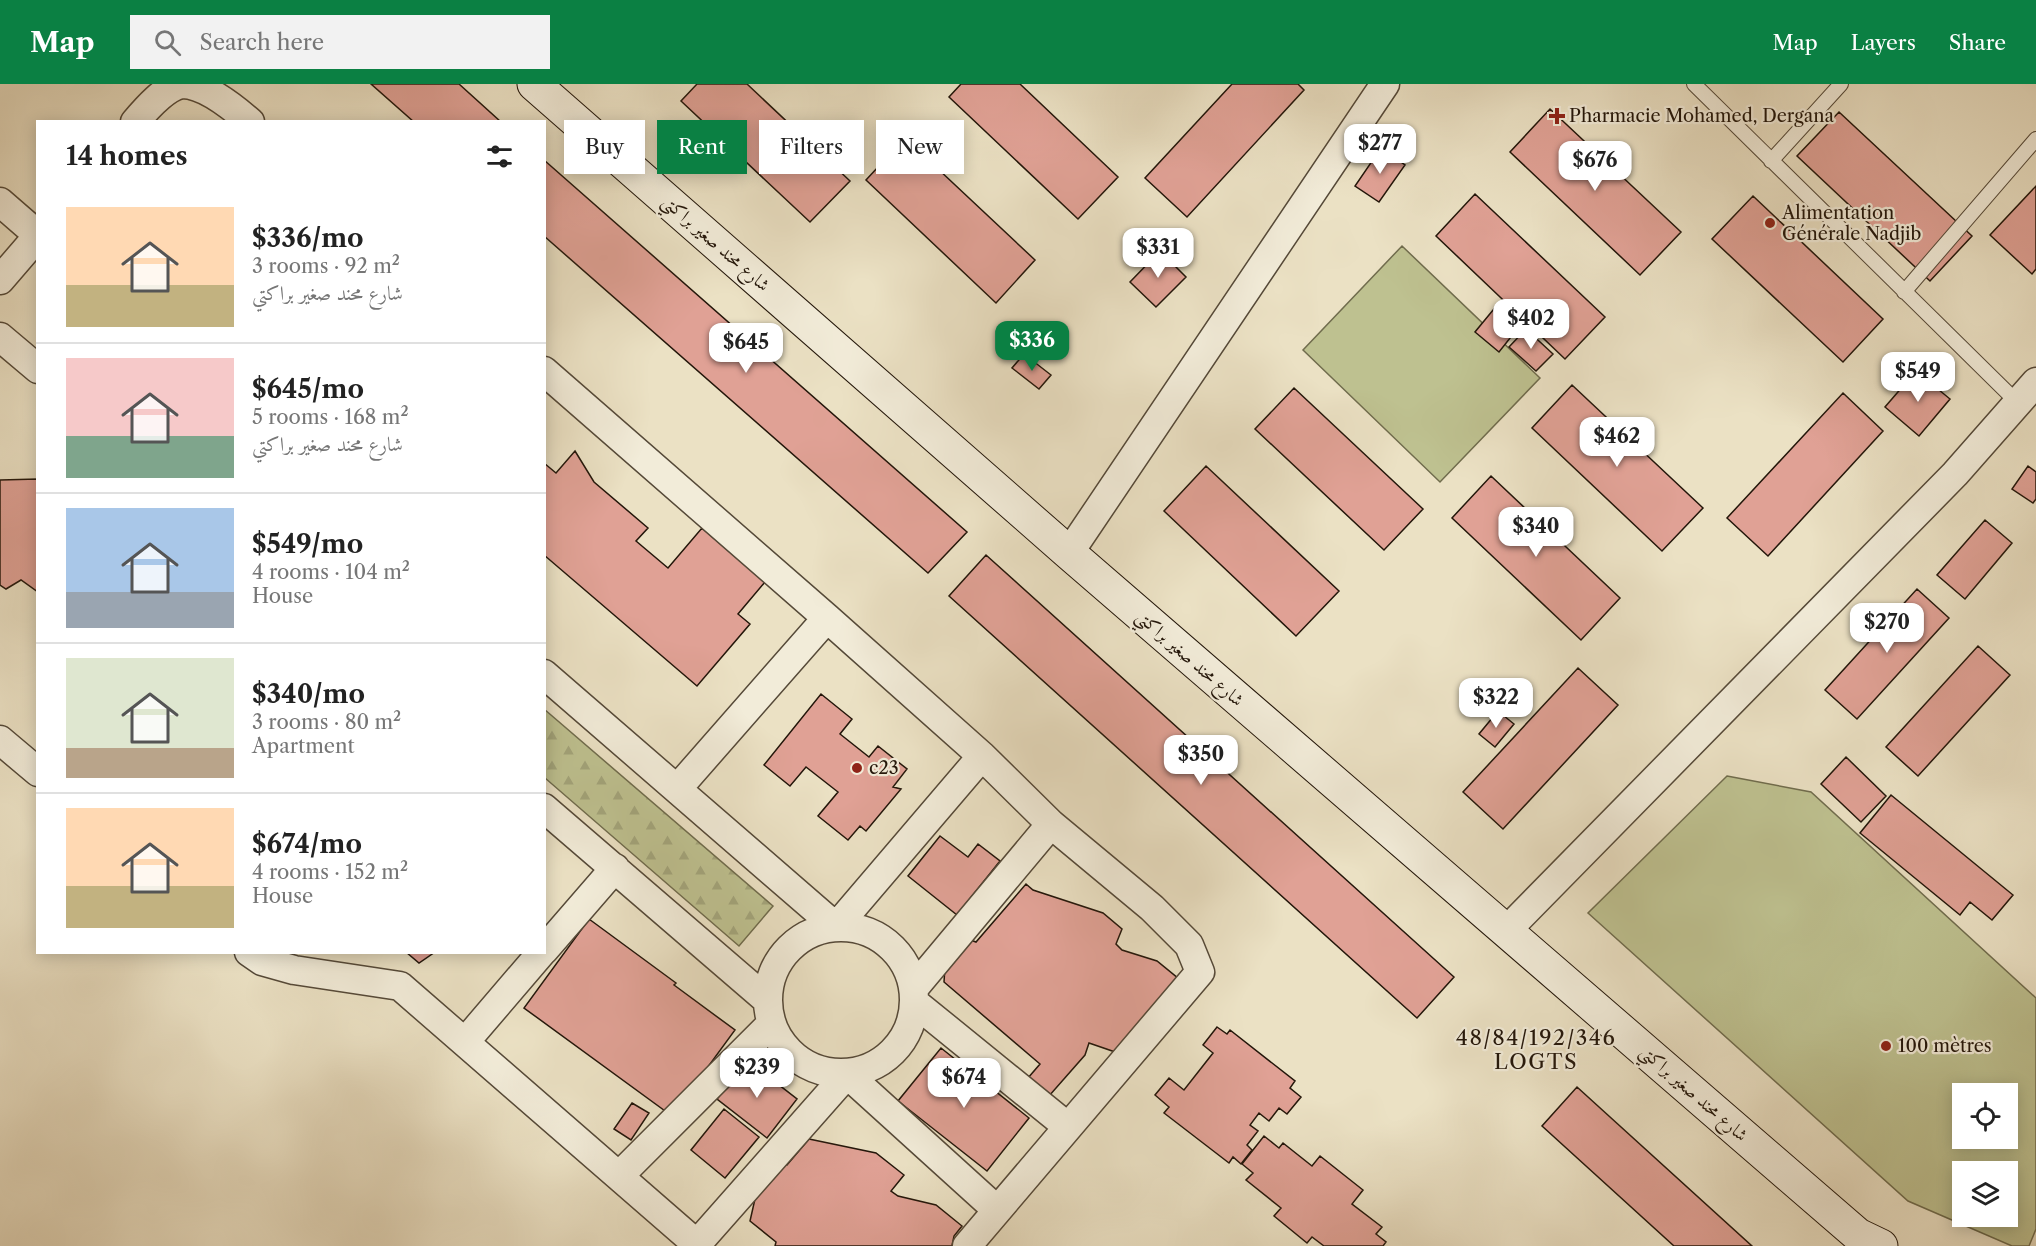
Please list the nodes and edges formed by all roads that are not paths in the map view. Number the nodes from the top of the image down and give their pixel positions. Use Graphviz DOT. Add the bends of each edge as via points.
graph roads {
  1 [pos="534,84"];
  2 [pos="1385,84"];
  3 [pos="1694,84"];
  4 [pos="1841,84"];
  5 [pos="137,120"];
  6 [pos="247,120"];
  7 [pos="2036,139"];
  8 [pos="1771,161"];
  9 [pos="0,202"];
  10 [pos="36,233"];
  11 [pos="36,237"];
  12 [pos="0,280"];
  13 [pos="1904,292"];
  14 [pos="0,337"];
  15 [pos="36,367"];
  16 [pos="546,373"];
  17 [pos="2027,393"];
  18 [pos="1069,553"];
  19 [pos="827,618"];
  20 [pos="546,676"];
  21 [pos="0,740"];
  22 [pos="982,756"];
  23 [pos="36,770"];
  24 [pos="677,789"];
  25 [pos="546,810"];
  26 [pos="1051,824"];
  27 [pos="615,868"];
  28 [pos="836,927"];
  29 [pos="1506,931"];
  30 [pos="546,948"];
  31 [pos="252,954"];
  32 [pos="540,954"];
  33 [pos="914,995"];
  34 [pos="769,1012"];
  35 [pos="465,1042"];
  36 [pos="847,1074"];
  37 [pos="1068,1127"];
  38 [pos="619,1176"];
  39 [pos="997,1210"];
  40 [pos="698,1245"];
  41 [pos="967,1246"];
  42 [pos="1881,1246"];
  1 -- 18 [label="street, شارع محند صغير براكتي"];
  2 -- 18 [label="street"];
  3 -- 8 [label="lane"];
  4 -- 8 [label="lane"];
  5 -- 6 [label="street" via="154,99 182,84 202,87"];
  7 -- 13 [label="lane"];
  8 -- 13 [label="lane"];
  9 -- 10 [label="street"];
  11 -- 12 [label="street"];
  13 -- 17 [label="lane"];
  14 -- 15 [label="street"];
  16 -- 19 [label="street"];
  17 -- 29 [label="street" via="1955,474"];
  18 -- 29 [label="street, شارع محند صغير براكتي"];
  19 -- 22 [label="street"];
  19 -- 24 [label="street"];
  20 -- 24 [label="street"];
  21 -- 23 [label="street"];
  22 -- 26 [label="street"];
  22 -- 28 [label="street"];
  24 -- 28 [label="street"];
  25 -- 27 [label="street"];
  26 -- 33 [label="street"];
  26 -- 37 [label="street" via="1152,908 1189,945 1200,972"];
  27 -- 30 [label="street"];
  27 -- 34 [label="street"];
  28 -- 33 [label="street" via="871,933 891,946 906,965"];
  28 -- 34 [label="street" via="802,938 783,954 771,975"];
  29 -- 42 [label="street, شارع محند صغير براكتي" via="1858,1235"];
  31 -- 35 [label="street" via="294,970 400,986"];
  32 -- 35 [label="street"];
  33 -- 36 [label="street" via="914,1012 906,1035 891,1054 872,1068"];
  33 -- 37 [label="street"];
  34 -- 36 [label="street" via="782,1046 800,1063 823,1072"];
  34 -- 38 [label="street"];
  35 -- 38 [label="street"];
  36 -- 39 [label="street"];
  36 -- 40 [label="street"];
  37 -- 39 [label="street"];
  38 -- 40 [label="street"];
  39 -- 41 [label="street"];
}
